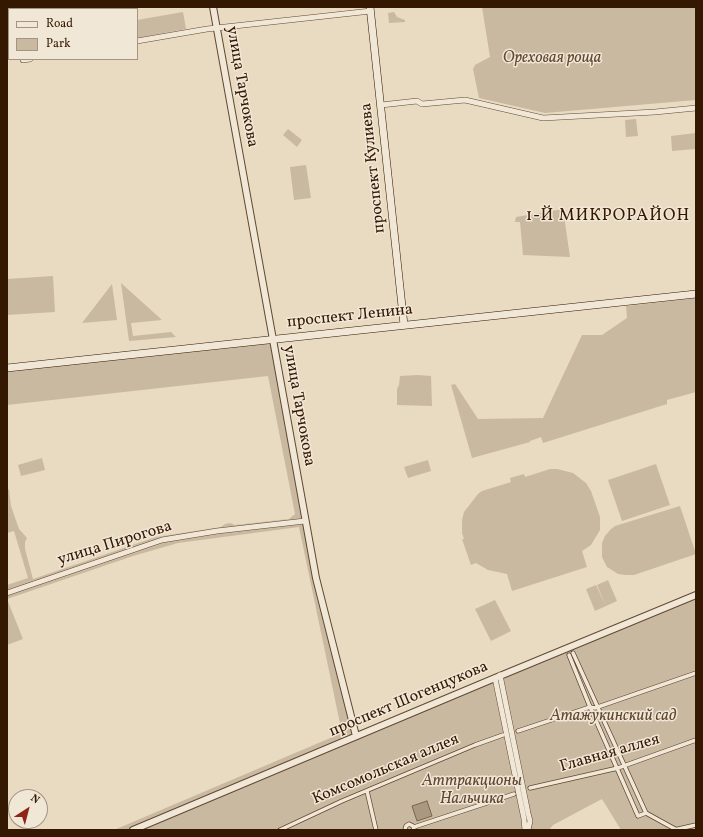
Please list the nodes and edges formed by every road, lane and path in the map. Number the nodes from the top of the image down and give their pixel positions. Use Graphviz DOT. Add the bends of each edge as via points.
graph roads {
  1 [pos="213,7"];
  2 [pos="371,9"];
  3 [pos="217,28"];
  4 [pos="138,41"];
  5 [pos="381,105"];
  6 [pos="696,108"];
  7 [pos="696,294"];
  8 [pos="404,325"];
  9 [pos="273,340"];
  10 [pos="7,368"];
  11 [pos="305,521"];
  12 [pos="7,593"];
  13 [pos="696,595"];
  14 [pos="573,653"];
  15 [pos="569,655"];
  16 [pos="696,673"];
  17 [pos="497,676"];
  18 [pos="590,707"];
  19 [pos="598,707"];
  20 [pos="518,731"];
  21 [pos="503,735"];
  22 [pos="356,736"];
  23 [pos="696,740"];
  24 [pos="624,765"];
  25 [pos="618,768"];
  26 [pos="530,788"];
  27 [pos="367,791"];
  28 [pos="514,794"];
  29 [pos="646,813"];
  30 [pos="696,825"];
  31 [pos="405,829"];
  32 [pos="414,829"];
  33 [pos="132,830"];
  34 [pos="280,830"];
  35 [pos="376,830"];
  36 [pos="400,830"];
  37 [pos="525,830"];
  38 [pos="528,830"];
  39 [pos="674,830"];
  1 -- 3 [label="street, улица Тарчокова"];
  2 -- 3 [label="street"];
  2 -- 5 [label="main road, проспект Кулиева"];
  3 -- 4 [label="street"];
  3 -- 9 [label="street, улица Тарчокова"];
  5 -- 6 [label="street" via="465,100 542,118"];
  5 -- 8 [label="main road, проспект Кулиева"];
  7 -- 8 [label="main road, проспект Ленина"];
  8 -- 9 [label="main road, проспект Ленина"];
  9 -- 10 [label="main road, проспект Ленина"];
  9 -- 11 [label="street, улица Тарчокова"];
  11 -- 12 [label="street, улица Пирогова" via="162,540"];
  11 -- 22 [label="street, улица Тарчокова" via="322,604"];
  13 -- 17 [label="street, проспект Шогенцукова"];
  14 -- 19 [label="street"];
  15 -- 18 [label="street"];
  16 -- 19 [label="street"];
  17 -- 22 [label="street, проспект Шогенцукова"];
  17 -- 37 [label="street"];
  17 -- 38 [label="street" via="530,821"];
  18 -- 19 [label="street"];
  18 -- 20 [label="street"];
  18 -- 25 [label="street"];
  19 -- 24 [label="street"];
  21 -- 27 [label="street, Комсомольская аллея"];
  22 -- 33 [label="street, проспект Шогенцукова"];
  23 -- 24 [label="street, Главная аллея"];
  24 -- 25 [label="street, Главная аллея"];
  24 -- 29 [label="street"];
  25 -- 26 [label="street, Главная аллея"];
  25 -- 29 [label="street" via="638,816"];
  27 -- 34 [label="street, Комсомольская аллея"];
  27 -- 35 [label="street"];
  28 -- 32 [label="street"];
  29 -- 39 [label="street"];
  30 -- 39 [label="street"];
  31 -- 32 [label="street" via="409,824"];
  31 -- 36 [label="street"];
}
